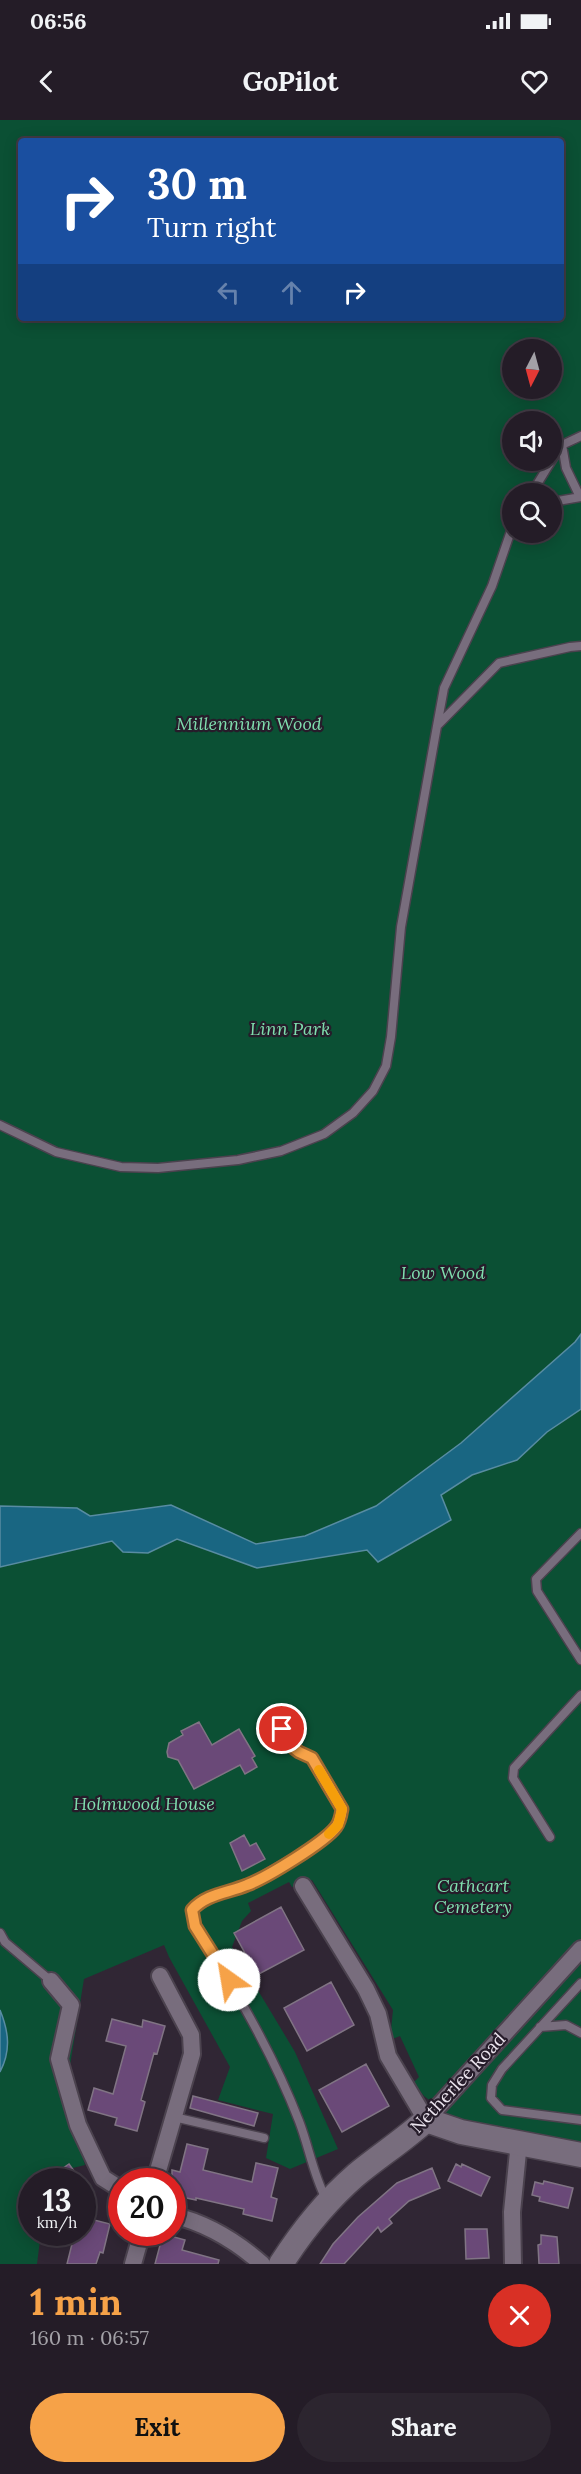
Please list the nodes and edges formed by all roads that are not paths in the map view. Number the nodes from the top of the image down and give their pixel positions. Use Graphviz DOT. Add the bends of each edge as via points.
graph roads {
  1 [pos="581,436"];
  2 [pos="562,445"];
  3 [pos="581,497"];
  4 [pos="562,500"];
  5 [pos="507,543"];
  6 [pos="581,646"];
  7 [pos="437,726"];
  8 [pos="0,1125"];
  9 [pos="581,1533"];
  10 [pos="581,1660"];
  11 [pos="581,1695"];
  12 [pos="282,1729"];
  13 [pos="550,1837"];
  14 [pos="303,1886"];
  15 [pos="0,1933"];
  16 [pos="581,1949"];
  17 [pos="160,1976"];
  18 [pos="51,1981"];
  19 [pos="581,1983"];
  20 [pos="540,2027"];
  21 [pos="581,2032"];
  22 [pos="174,2117"];
  23 [pos="580,2119"];
  24 [pos="426,2120"];
  25 [pos="264,2138"];
  26 [pos="519,2142"];
  27 [pos="581,2155"];
  28 [pos="159,2168"];
  29 [pos="108,2181"];
  30 [pos="328,2202"];
  31 [pos="186,2219"];
  32 [pos="138,2246"];
  33 [pos="133,2264"];
  34 [pos="262,2264"];
  35 [pos="281,2264"];
  36 [pos="513,2264"];
  1 -- 2 [label="lane"];
  2 -- 3 [label="lane" via="566,468"];
  3 -- 4 [label="lane"];
  5 -- 7 [label="lane" via="492,586 444,688"];
  6 -- 7 [label="lane" via="499,663"];
  7 -- 8 [label="lane" via="403,915 386,1066 373,1091 353,1113 324,1134 281,1151 238,1160 158,1168 122,1167 67,1155"];
  9 -- 10 [label="lane" via="536,1579 537,1591"];
  11 -- 13 [label="lane" via="514,1768 513,1778"];
  12 -- 30 [label="lane" via="286,1742 312,1758 342,1809 338,1825 324,1840 249,1884 201,1900 192,1910 195,1926 251,2017 299,2121 317,2182"];
  14 -- 24 [label="street" via="366,1989 378,2014 388,2056"];
  15 -- 18 [label="lane"];
  16 -- 24 [label="street, Netherlee Road"];
  17 -- 22 [label="street" via="191,2035 192,2054"];
  18 -- 29 [label="street" via="71,2005 59,2059 78,2125"];
  19 -- 20 [label="lane"];
  20 -- 21 [label="lane" via="566,2025"];
  20 -- 23 [label="lane" via="502,2069 492,2085 491,2098 502,2110"];
  22 -- 25 [label="lane"];
  22 -- 28 [label="street"];
  24 -- 26 [label="street" via="461,2132"];
  24 -- 30 [label="street, Netherlee Road"];
  26 -- 27 [label="street"];
  26 -- 36 [label="street" via="512,2212"];
  30 -- 35 [label="street, Netherlee Road"];
  31 -- 34 [label="street" via="204,2224"];
  32 -- 33 [label="street"];
}
